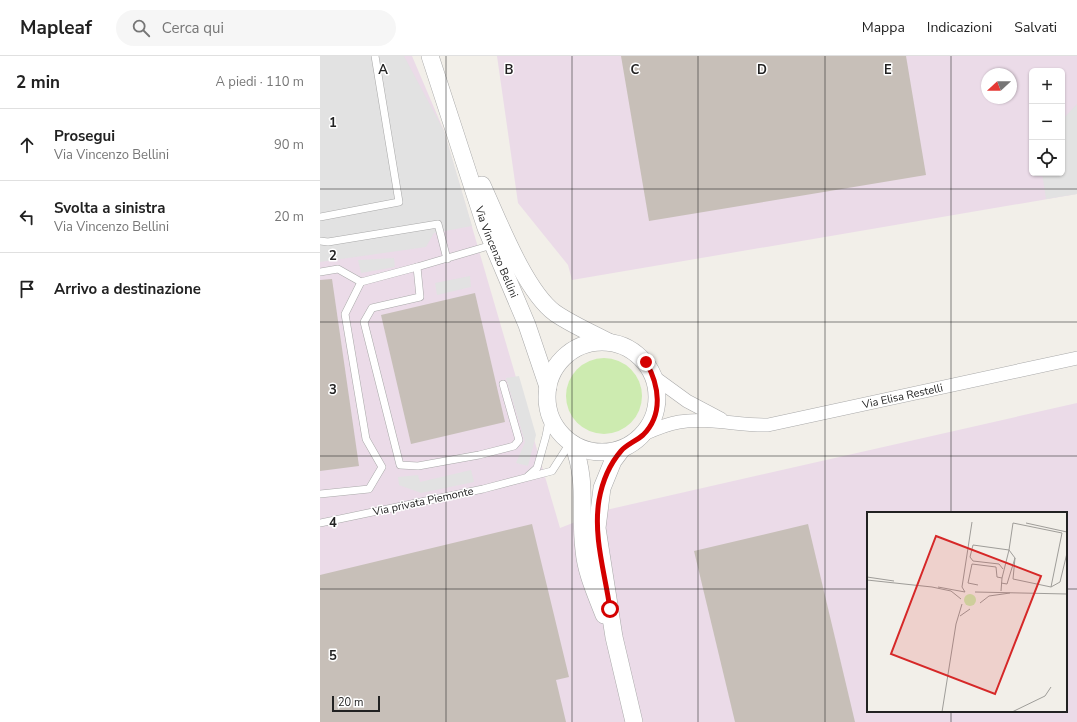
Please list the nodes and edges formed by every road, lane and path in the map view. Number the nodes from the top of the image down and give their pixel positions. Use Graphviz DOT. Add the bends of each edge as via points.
graph roads {
  1 [pos="375,56"];
  2 [pos="430,56"];
  3 [pos="450,116"];
  4 [pos="320,217"];
  5 [pos="320,241"];
  6 [pos="492,245"];
  7 [pos="447,259"];
  8 [pos="417,267"];
  9 [pos="320,272"];
  10 [pos="361,282"];
  11 [pos="609,342"];
  12 [pos="1077,358"];
  13 [pos="654,377"];
  14 [pos="503,384"];
  15 [pos="548,387"];
  16 [pos="550,415"];
  17 [pos="728,422"];
  18 [pos="644,434"];
  19 [pos="572,443"];
  20 [pos="622,449"];
  21 [pos="526,477"];
  22 [pos="320,494"];
  23 [pos="320,523"];
  24 [pos="614,637"];
  25 [pos="634,722"];
  1 -- 4 [label="lane" via="399,202"];
  2 -- 3 [label="street, Via Vincenzo Bellini"];
  3 -- 6 [label="street, Via Vincenzo Bellini"];
  3 -- 11 [label="street, Via Vincenzo Bellini" via="513,254 544,304 555,313"];
  5 -- 7 [label="lane" via="328,242 438,224"];
  6 -- 7 [label="lane"];
  6 -- 15 [label="street, Via Vincenzo Bellini" via="527,325"];
  7 -- 8 [label="lane"];
  8 -- 10 [label="lane"];
  8 -- 14 [label="lane" via="420,297 372,308 364,322 400,465 418,466 514,446 519,440"];
  9 -- 10 [label="lane" via="338,269"];
  10 -- 22 [label="lane" via="345,314 366,439 382,467 369,489"];
  11 -- 13 [label="street, Via Vincenzo Bellini" via="634,351 646,362"];
  11 -- 15 [label="street, Via Vincenzo Bellini" via="586,343 574,348 556,366"];
  12 -- 17 [label="street, Via Elisa Restelli" via="768,424"];
  13 -- 17 [label="street, Via Elisa Restelli" via="687,401"];
  13 -- 18 [label="street, Via Vincenzo Bellini" via="658,393 657,408"];
  15 -- 16 [label="street, Via Vincenzo Bellini"];
  16 -- 19 [label="street, Via Vincenzo Bellini" via="557,430"];
  16 -- 21 [label="lane" via="537,468"];
  17 -- 18 [label="street, Via Elisa Restelli" via="678,422"];
  18 -- 20 [label="street, Via Vincenzo Bellini"];
  19 -- 20 [label="street, Via Vincenzo Bellini" via="595,452"];
  19 -- 21 [label="lane, Via privata Piemonte" via="552,471"];
  19 -- 24 [label="street, Via Vincenzo Bellini" via="583,480 586,563"];
  20 -- 24 [label="street, Via Vincenzo Bellini" via="613,461 604,482 597,524"];
  21 -- 23 [label="lane, Via privata Piemonte" via="483,489"];
  24 -- 25 [label="street, Via Vincenzo Bellini"];
}
